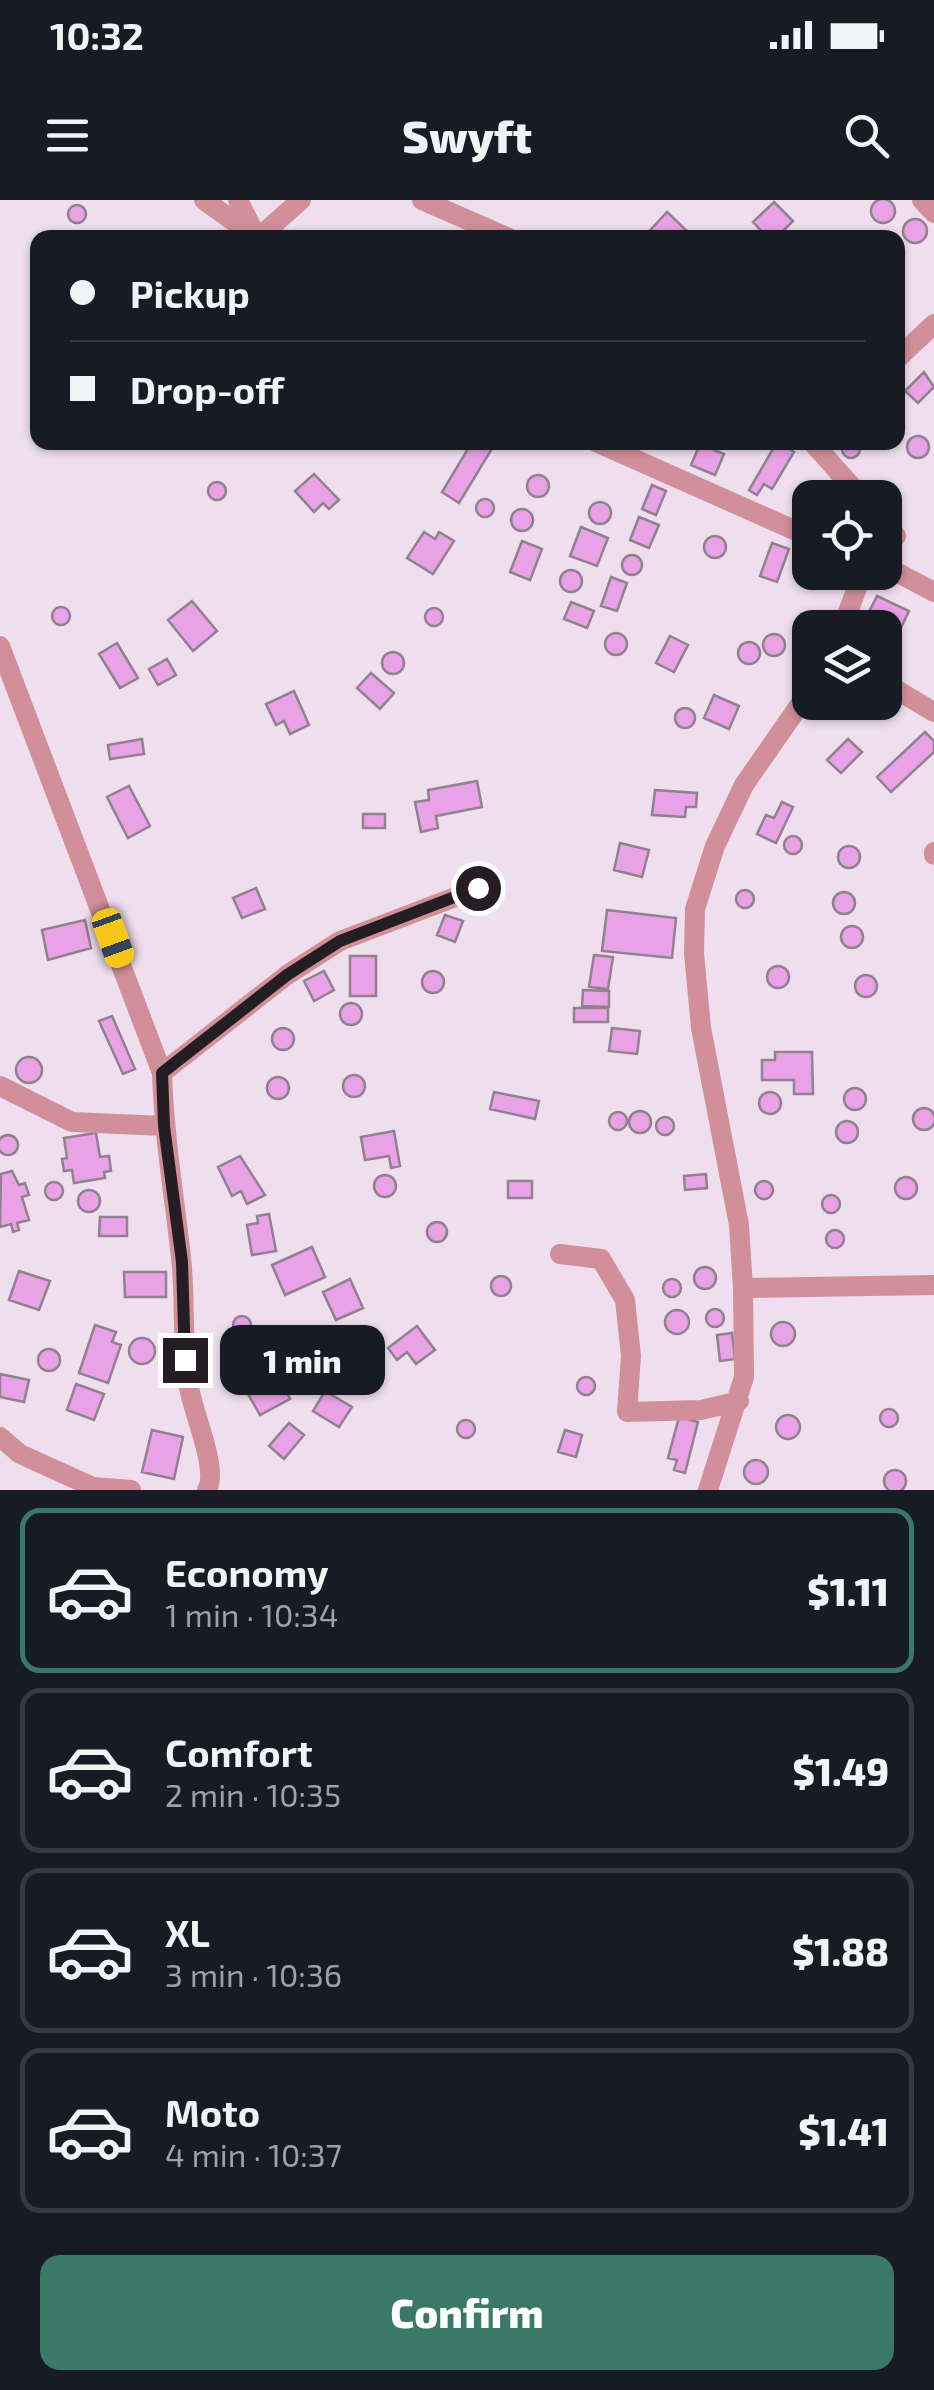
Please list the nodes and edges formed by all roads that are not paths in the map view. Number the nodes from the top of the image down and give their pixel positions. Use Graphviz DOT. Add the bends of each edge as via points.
graph roads {
  1 [pos="204,200"];
  2 [pos="238,200"];
  3 [pos="300,200"];
  4 [pos="422,200"];
  5 [pos="922,200"];
  6 [pos="934,213"];
  7 [pos="246,230"];
  8 [pos="253,230"];
  9 [pos="266,230"];
  10 [pos="491,230"];
  11 [pos="934,324"];
  12 [pos="905,351"];
  13 [pos="614,450"];
  14 [pos="819,450"];
  15 [pos="846,480"];
  16 [pos="792,528"];
  17 [pos="902,575"];
  18 [pos="934,592"];
  19 [pos="0,646"];
  20 [pos="902,693"];
  21 [pos="934,712"];
  22 [pos="792,716"];
  23 [pos="478,888"];
  24 [pos="162,1073"];
  25 [pos="0,1086"];
  26 [pos="164,1126"];
  27 [pos="560,1254"];
  28 [pos="934,1284"];
  29 [pos="742,1288"];
  30 [pos="739,1401"];
  31 [pos="0,1437"];
  32 [pos="131,1490"];
  33 [pos="207,1490"];
  34 [pos="708,1490"];
  1 -- 7 [label="street"];
  2 -- 8 [label="street"];
  3 -- 9 [label="street"];
  4 -- 10 [label="street"];
  5 -- 6 [label="street"];
  11 -- 12 [label="street"];
  13 -- 16 [label="street"];
  14 -- 15 [label="street"];
  17 -- 18 [label="street"];
  19 -- 24 [label="street"];
  20 -- 21 [label="street"];
  22 -- 29 [label="street" via="744,785 695,909 701,1028 739,1225"];
  23 -- 24 [label="street" via="340,941"];
  24 -- 26 [label="street"];
  25 -- 26 [label="street" via="72,1122"];
  26 -- 33 [label="street" via="182,1262 188,1384 212,1468"];
  27 -- 30 [label="street" via="600,1259 625,1300 632,1356 626,1412 701,1410"];
  28 -- 29 [label="street"];
  29 -- 30 [label="street"];
  30 -- 34 [label="street"];
  31 -- 32 [label="street" via="20,1454 93,1487"];
}
